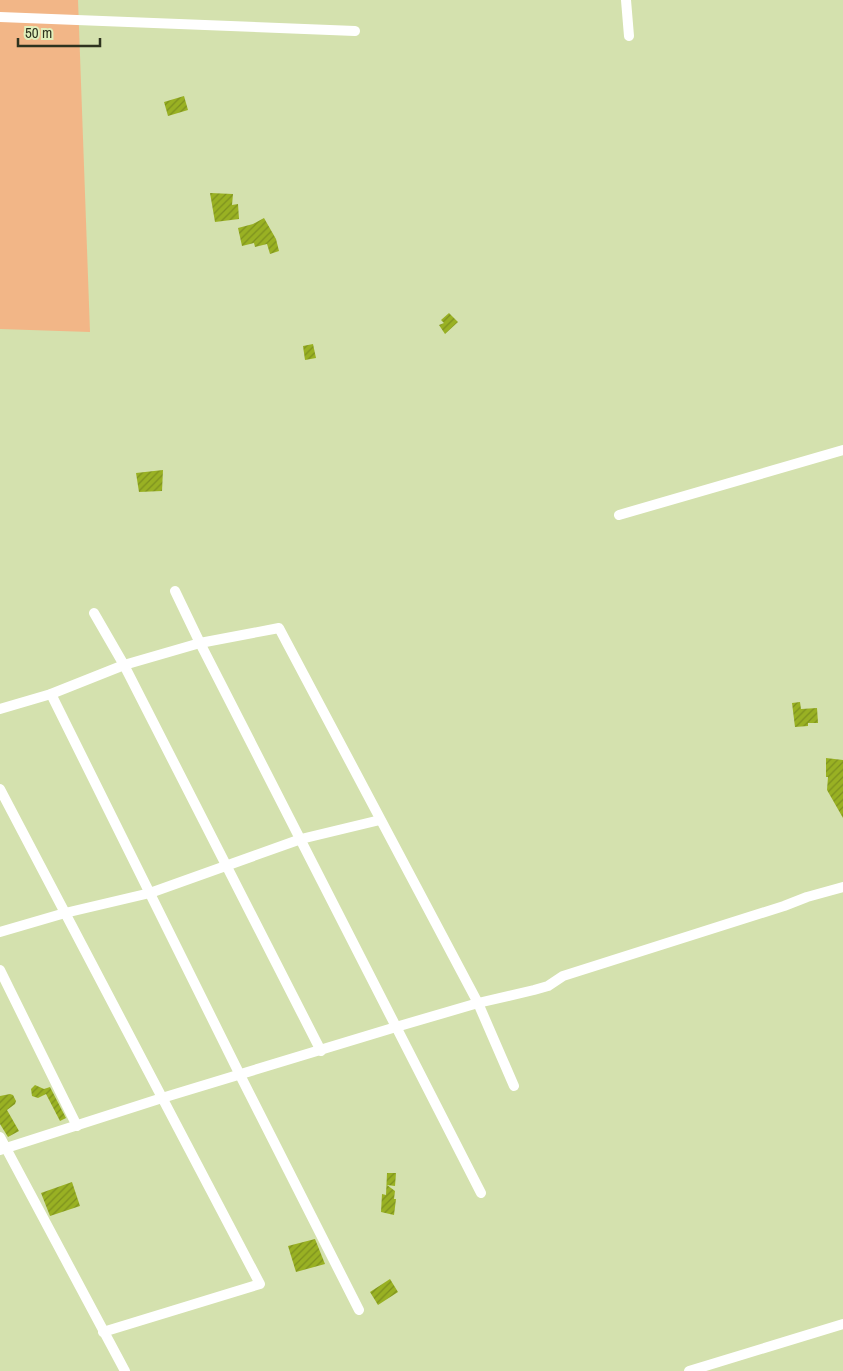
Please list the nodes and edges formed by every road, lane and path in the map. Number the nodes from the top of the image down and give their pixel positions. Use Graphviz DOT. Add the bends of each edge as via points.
graph roads {
  1 [pos="626,0"];
  2 [pos="0,17"];
  3 [pos="355,31"];
  4 [pos="629,36"];
  5 [pos="843,450"];
  6 [pos="619,515"];
  7 [pos="175,591"];
  8 [pos="94,613"];
  9 [pos="200,643"];
  10 [pos="124,666"];
  11 [pos="52,694"];
  12 [pos="0,709"];
  13 [pos="0,789"];
  14 [pos="380,820"];
  15 [pos="301,840"];
  16 [pos="225,866"];
  17 [pos="843,887"];
  18 [pos="150,893"];
  19 [pos="65,913"];
  20 [pos="0,932"];
  21 [pos="0,970"];
  22 [pos="478,1003"];
  23 [pos="396,1027"];
  24 [pos="321,1051"];
  25 [pos="240,1075"];
  26 [pos="514,1086"];
  27 [pos="162,1098"];
  28 [pos="78,1126"];
  29 [pos="0,1137"];
  30 [pos="3,1150"];
  31 [pos="481,1193"];
  32 [pos="359,1310"];
  33 [pos="843,1324"];
  34 [pos="104,1332"];
  35 [pos="125,1371"];
  36 [pos="689,1371"];
  1 -- 4 [label="street"];
  2 -- 3 [label="street"];
  5 -- 6 [label="street"];
  7 -- 9 [label="street"];
  8 -- 10 [label="street"];
  9 -- 10 [label="street"];
  9 -- 14 [label="street" via="279,628"];
  9 -- 15 [label="street"];
  10 -- 11 [label="street"];
  10 -- 16 [label="street"];
  11 -- 12 [label="street"];
  11 -- 18 [label="street"];
  13 -- 19 [label="street"];
  14 -- 15 [label="street"];
  14 -- 22 [label="street"];
  15 -- 16 [label="street"];
  15 -- 23 [label="street"];
  16 -- 18 [label="street"];
  16 -- 24 [label="street"];
  17 -- 22 [label="street" via="563,976 548,986"];
  18 -- 19 [label="street"];
  18 -- 25 [label="street"];
  19 -- 20 [label="street"];
  19 -- 27 [label="street"];
  21 -- 28 [label="street"];
  22 -- 23 [label="street"];
  22 -- 26 [label="street"];
  23 -- 24 [label="street"];
  23 -- 31 [label="street"];
  24 -- 25 [label="street"];
  25 -- 27 [label="street"];
  25 -- 32 [label="street"];
  27 -- 28 [label="street"];
  27 -- 34 [label="street" via="260,1284"];
  28 -- 30 [label="street"];
  29 -- 30 [label="street"];
  30 -- 34 [label="street"];
  33 -- 36 [label="street"];
  34 -- 35 [label="street"];
}
